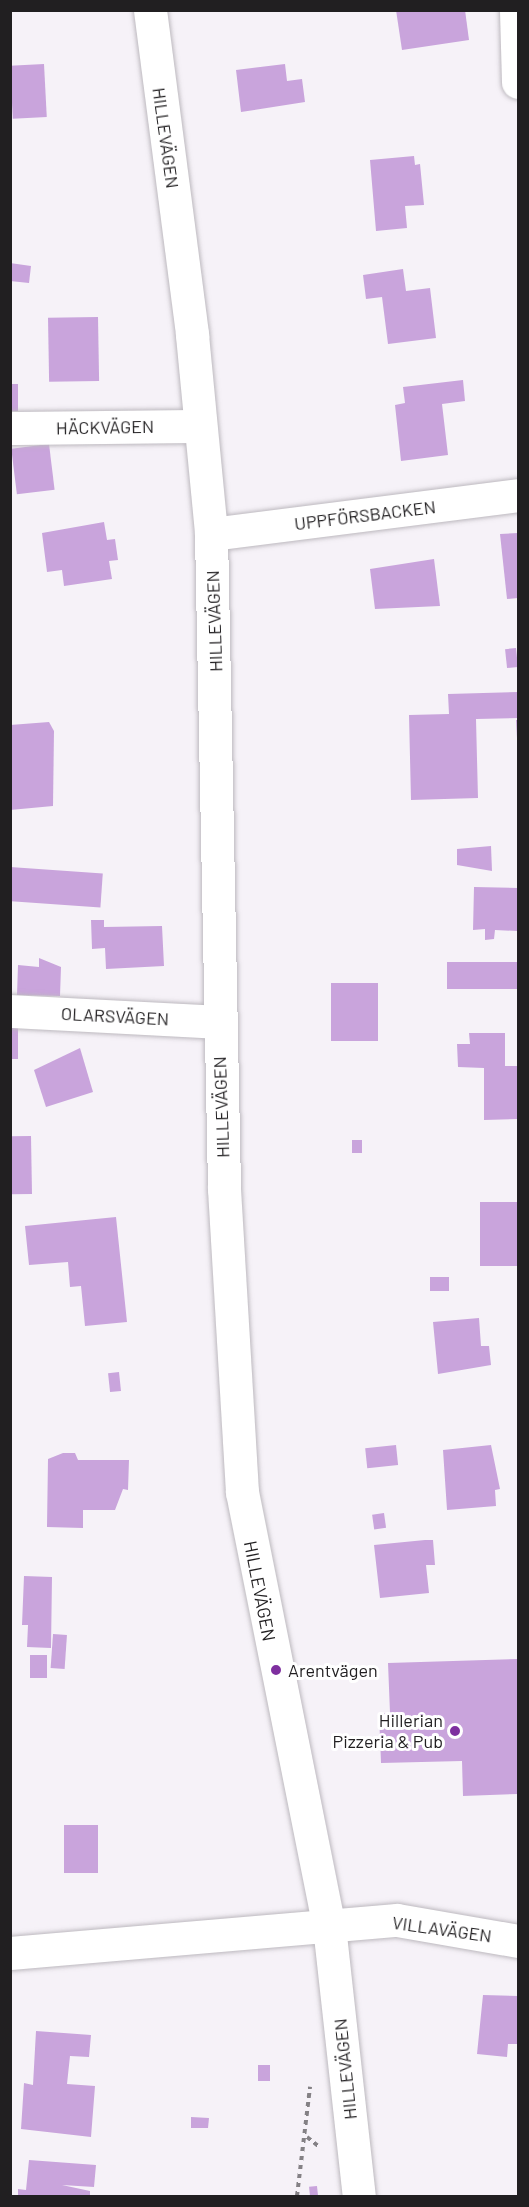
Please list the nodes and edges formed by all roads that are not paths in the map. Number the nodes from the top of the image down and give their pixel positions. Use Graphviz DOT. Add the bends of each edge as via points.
graph roads {
  1 [pos="150,10"];
  2 [pos="516,10"];
  3 [pos="519,82"];
  4 [pos="200,426"];
  5 [pos="10,428"];
  6 [pos="519,495"];
  7 [pos="210,534"];
  8 [pos="10,1011"];
  9 [pos="219,1022"];
  10 [pos="329,1926"];
  11 [pos="519,1941"];
  12 [pos="10,1953"];
  13 [pos="359,2196"];
  1 -- 4 [label="street, HILLEVÄGEN"];
  2 -- 3 [label="street"];
  4 -- 5 [label="street, HÄCKVÄGEN"];
  4 -- 7 [label="street, HILLEVÄGEN"];
  6 -- 7 [label="street, UPPFÖRSBACKEN"];
  7 -- 9 [label="street, HILLEVÄGEN"];
  8 -- 9 [label="street, OLARSVÄGEN"];
  9 -- 10 [label="street, HILLEVÄGEN" via="230,1353 242,1492"];
  10 -- 11 [label="street, VILLAVÄGEN" via="397,1920"];
  10 -- 12 [label="street"];
  10 -- 13 [label="street, HILLEVÄGEN"];
}
